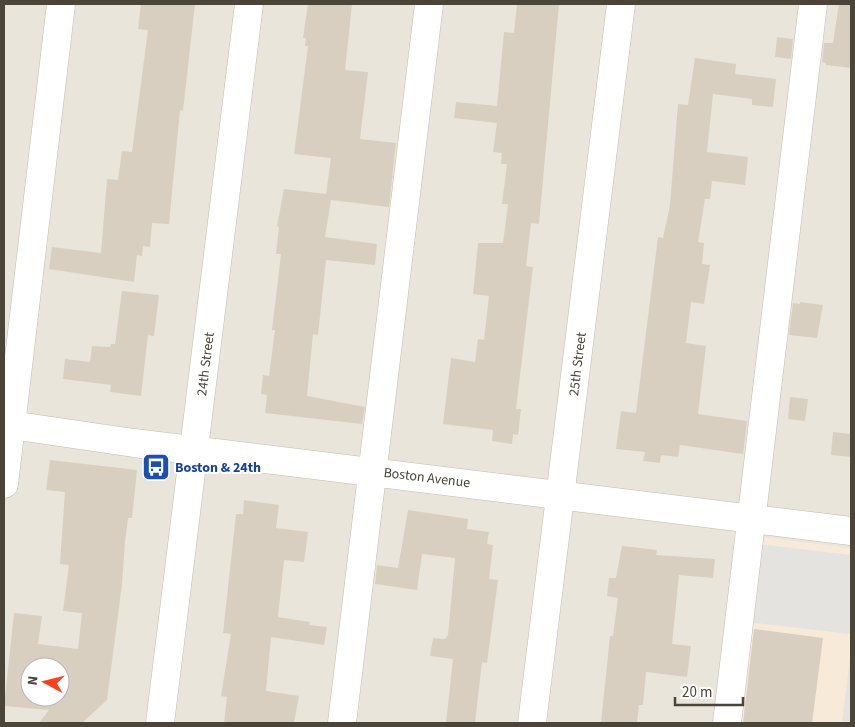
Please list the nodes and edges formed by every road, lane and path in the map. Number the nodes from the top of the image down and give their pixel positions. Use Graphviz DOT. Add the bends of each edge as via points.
graph roads {
  1 [pos="61,4"];
  2 [pos="249,4"];
  3 [pos="429,4"];
  4 [pos="621,4"];
  5 [pos="814,4"];
  6 [pos="8,425"];
  7 [pos="195,449"];
  8 [pos="373,471"];
  9 [pos="4,484"];
  10 [pos="560,494"];
  11 [pos="752,518"];
  12 [pos="851,530"];
  13 [pos="160,723"];
  14 [pos="342,723"];
  15 [pos="532,723"];
  16 [pos="727,723"];
  1 -- 6 [label="street"];
  2 -- 7 [label="street, 24th Street"];
  3 -- 8 [label="street"];
  4 -- 10 [label="street, 25th Street"];
  5 -- 11 [label="street"];
  6 -- 7 [label="street, Boston Avenue"];
  6 -- 9 [label="street"];
  7 -- 8 [label="street, Boston Avenue"];
  7 -- 13 [label="street, 24th Street"];
  8 -- 10 [label="street, Boston Avenue"];
  8 -- 14 [label="street"];
  10 -- 11 [label="street, Boston Avenue"];
  10 -- 15 [label="street, 25th Street"];
  11 -- 12 [label="street, Boston Avenue"];
  11 -- 16 [label="street"];
}
